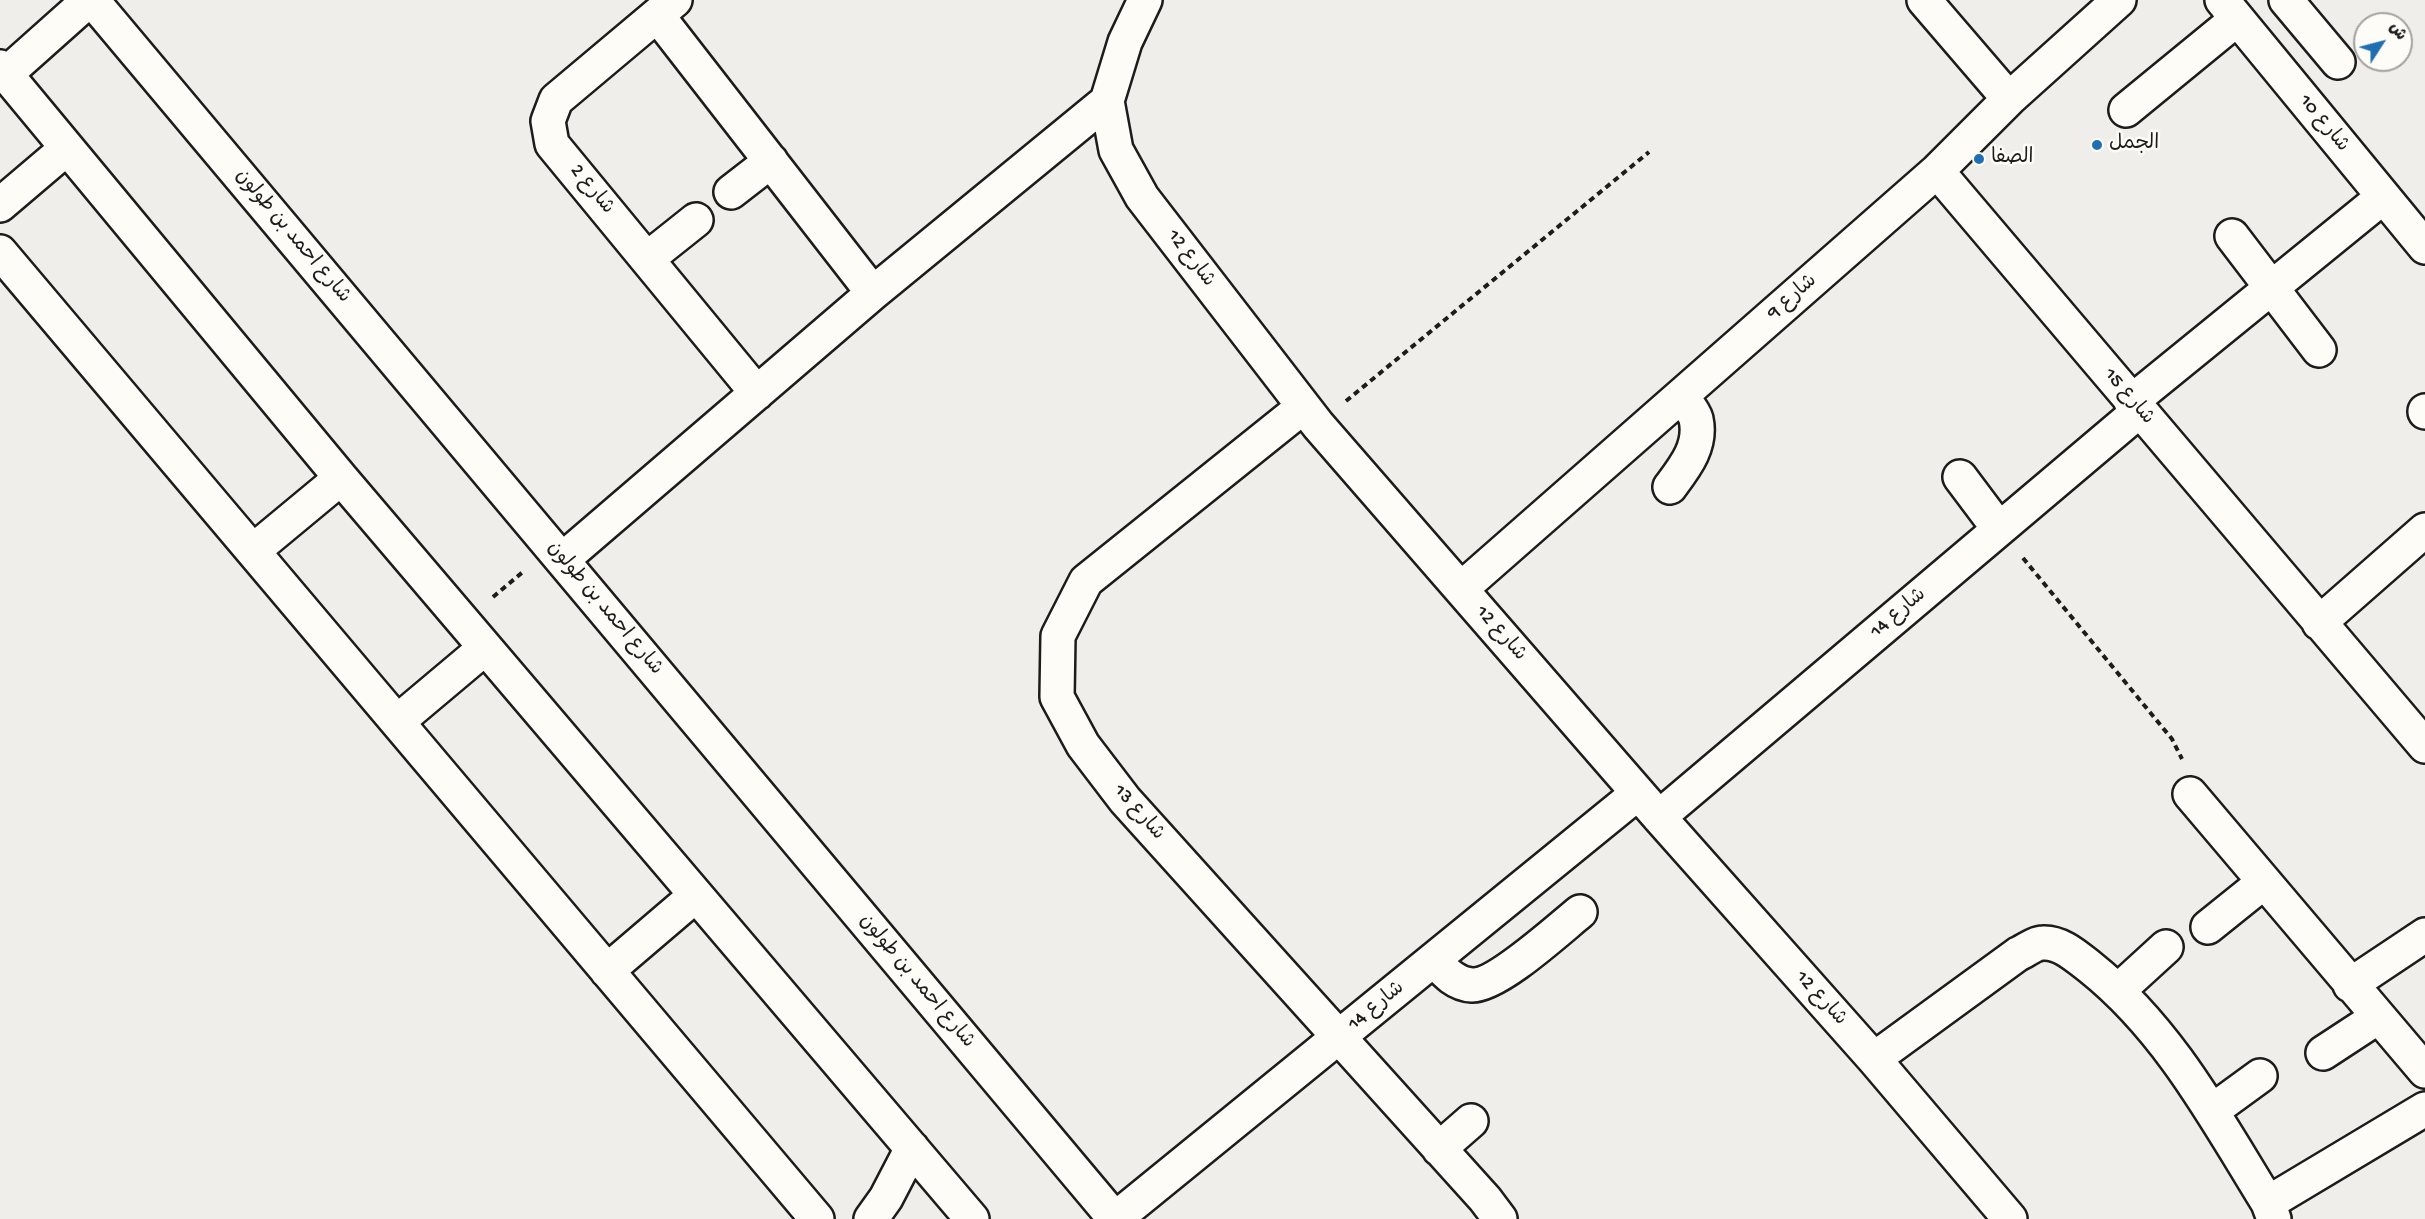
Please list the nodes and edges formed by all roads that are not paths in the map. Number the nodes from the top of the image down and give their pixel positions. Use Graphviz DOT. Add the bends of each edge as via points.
graph roads {
  1 [pos="91,0"];
  2 [pos="1145,0"];
  3 [pos="1924,0"];
  4 [pos="2119,0"];
  5 [pos="2286,0"];
  6 [pos="666,8"];
  7 [pos="2229,9"];
  8 [pos="2338,62"];
  9 [pos="3,71"];
  10 [pos="2009,99"];
  11 [pos="1107,101"];
  12 [pos="2126,110"];
  13 [pos="67,148"];
  14 [pos="771,161"];
  15 [pos="1937,171"];
  16 [pos="731,192"];
  17 [pos="2383,197"];
  18 [pos="0,205"];
  19 [pos="696,220"];
  20 [pos="2232,236"];
  21 [pos="2425,247"];
  22 [pos="0,252"];
  23 [pos="647,259"];
  24 [pos="2271,288"];
  25 [pos="873,293"];
  26 [pos="2319,350"];
  27 [pos="757,393"];
  28 [pos="1681,396"];
  29 [pos="2135,406"];
  30 [pos="1311,416"];
  31 [pos="1960,477"];
  32 [pos="341,478"];
  33 [pos="1670,487"];
  34 [pos="1999,530"];
  35 [pos="2425,530"];
  36 [pos="253,551"];
  37 [pos="557,554"];
  38 [pos="1461,589"];
  39 [pos="2319,623"];
  40 [pos="485,648"];
  41 [pos="397,722"];
  42 [pos="2425,746"];
  43 [pos="1638,793"];
  44 [pos="2190,794"];
  45 [pos="1659,817"];
  46 [pos="2264,882"];
  47 [pos="696,895"];
  48 [pos="1580,912"];
  49 [pos="2208,927"];
  50 [pos="2425,935"];
  51 [pos="2166,947"];
  52 [pos="1434,960"];
  53 [pos="607,971"];
  54 [pos="2350,985"];
  55 [pos="2119,990"];
  56 [pos="2378,1017"];
  57 [pos="1339,1038"];
  58 [pos="2323,1053"];
  59 [pos="1874,1059"];
  60 [pos="2425,1071"];
  61 [pos="2260,1076"];
  62 [pos="2425,1109"];
  63 [pos="2212,1111"];
  64 [pos="1471,1121"];
  65 [pos="912,1148"];
  66 [pos="1439,1149"];
  67 [pos="2271,1211"];
  68 [pos="817,1219"];
  69 [pos="871,1219"];
  70 [pos="972,1219"];
  71 [pos="1115,1219"];
  72 [pos="1500,1219"];
  73 [pos="2010,1219"];
  1 -- 9 [label="street"];
  1 -- 37 [label="street, شارع احمد بن طولون"];
  2 -- 11 [label="street, شارع 12" via="1125,42"];
  3 -- 10 [label="street"];
  4 -- 10 [label="street, شارع 9"];
  5 -- 8 [label="street"];
  6 -- 14 [label="street"];
  6 -- 23 [label="street, شارع 2" via="556,100 548,121 552,144"];
  7 -- 12 [label="street"];
  7 -- 17 [label="street, شارع 10"];
  9 -- 13 [label="street"];
  10 -- 15 [label="street, شارع 9"];
  11 -- 25 [label="street"];
  11 -- 30 [label="street, شارع 12" via="1116,150 1142,197"];
  13 -- 18 [label="street"];
  13 -- 32 [label="street"];
  14 -- 16 [label="street"];
  14 -- 25 [label="street"];
  15 -- 28 [label="street, شارع 9"];
  15 -- 29 [label="street, شارع 15"];
  17 -- 21 [label="street, شارع 10"];
  17 -- 24 [label="street, شارع 14"];
  19 -- 23 [label="street"];
  20 -- 24 [label="street"];
  22 -- 36 [label="street"];
  23 -- 27 [label="street, شارع 2"];
  24 -- 26 [label="street"];
  24 -- 29 [label="street, شارع 14"];
  25 -- 27 [label="street"];
  27 -- 37 [label="street"];
  28 -- 33 [label="street" via="1696,418 1697,440 1688,465"];
  28 -- 38 [label="street, شارع 9"];
  29 -- 34 [label="street, شارع 14"];
  29 -- 39 [label="street, شارع 15"];
  30 -- 38 [label="street, شارع 12"];
  30 -- 57 [label="street, شارع 13" via="1086,581 1059,636 1057,697 1083,745 1125,800"];
  31 -- 34 [label="street"];
  32 -- 36 [label="street"];
  32 -- 40 [label="street"];
  34 -- 45 [label="street, شارع 14"];
  35 -- 39 [label="street"];
  36 -- 41 [label="street"];
  37 -- 71 [label="street, شارع احمد بن طولون"];
  38 -- 43 [label="street, شارع 12"];
  39 -- 42 [label="street, شارع 15"];
  40 -- 41 [label="street"];
  40 -- 47 [label="street"];
  41 -- 53 [label="street"];
  43 -- 45 [label="street, شارع 12"];
  43 -- 52 [label="street, شارع 14"];
  44 -- 46 [label="street"];
  45 -- 59 [label="street, شارع 12"];
  46 -- 49 [label="street"];
  46 -- 54 [label="street"];
  47 -- 53 [label="street"];
  47 -- 65 [label="street"];
  48 -- 52 [label="street" via="1496,978 1473,985 1450,978"];
  50 -- 54 [label="street"];
  51 -- 55 [label="street"];
  52 -- 57 [label="street, شارع 14"];
  53 -- 68 [label="street"];
  54 -- 56 [label="street"];
  55 -- 59 [label="street" via="2067,949 2042,943 2018,954"];
  55 -- 63 [label="street" via="2166,1044"];
  56 -- 58 [label="street"];
  56 -- 60 [label="street"];
  57 -- 66 [label="street, شارع 13"];
  57 -- 71 [label="street, شارع 14"];
  59 -- 73 [label="street, شارع 12"];
  61 -- 63 [label="street"];
  62 -- 67 [label="street"];
  63 -- 67 [label="street"];
  64 -- 66 [label="street"];
  65 -- 69 [label="street"];
  65 -- 70 [label="street"];
  66 -- 72 [label="street, شارع 13"];
}
